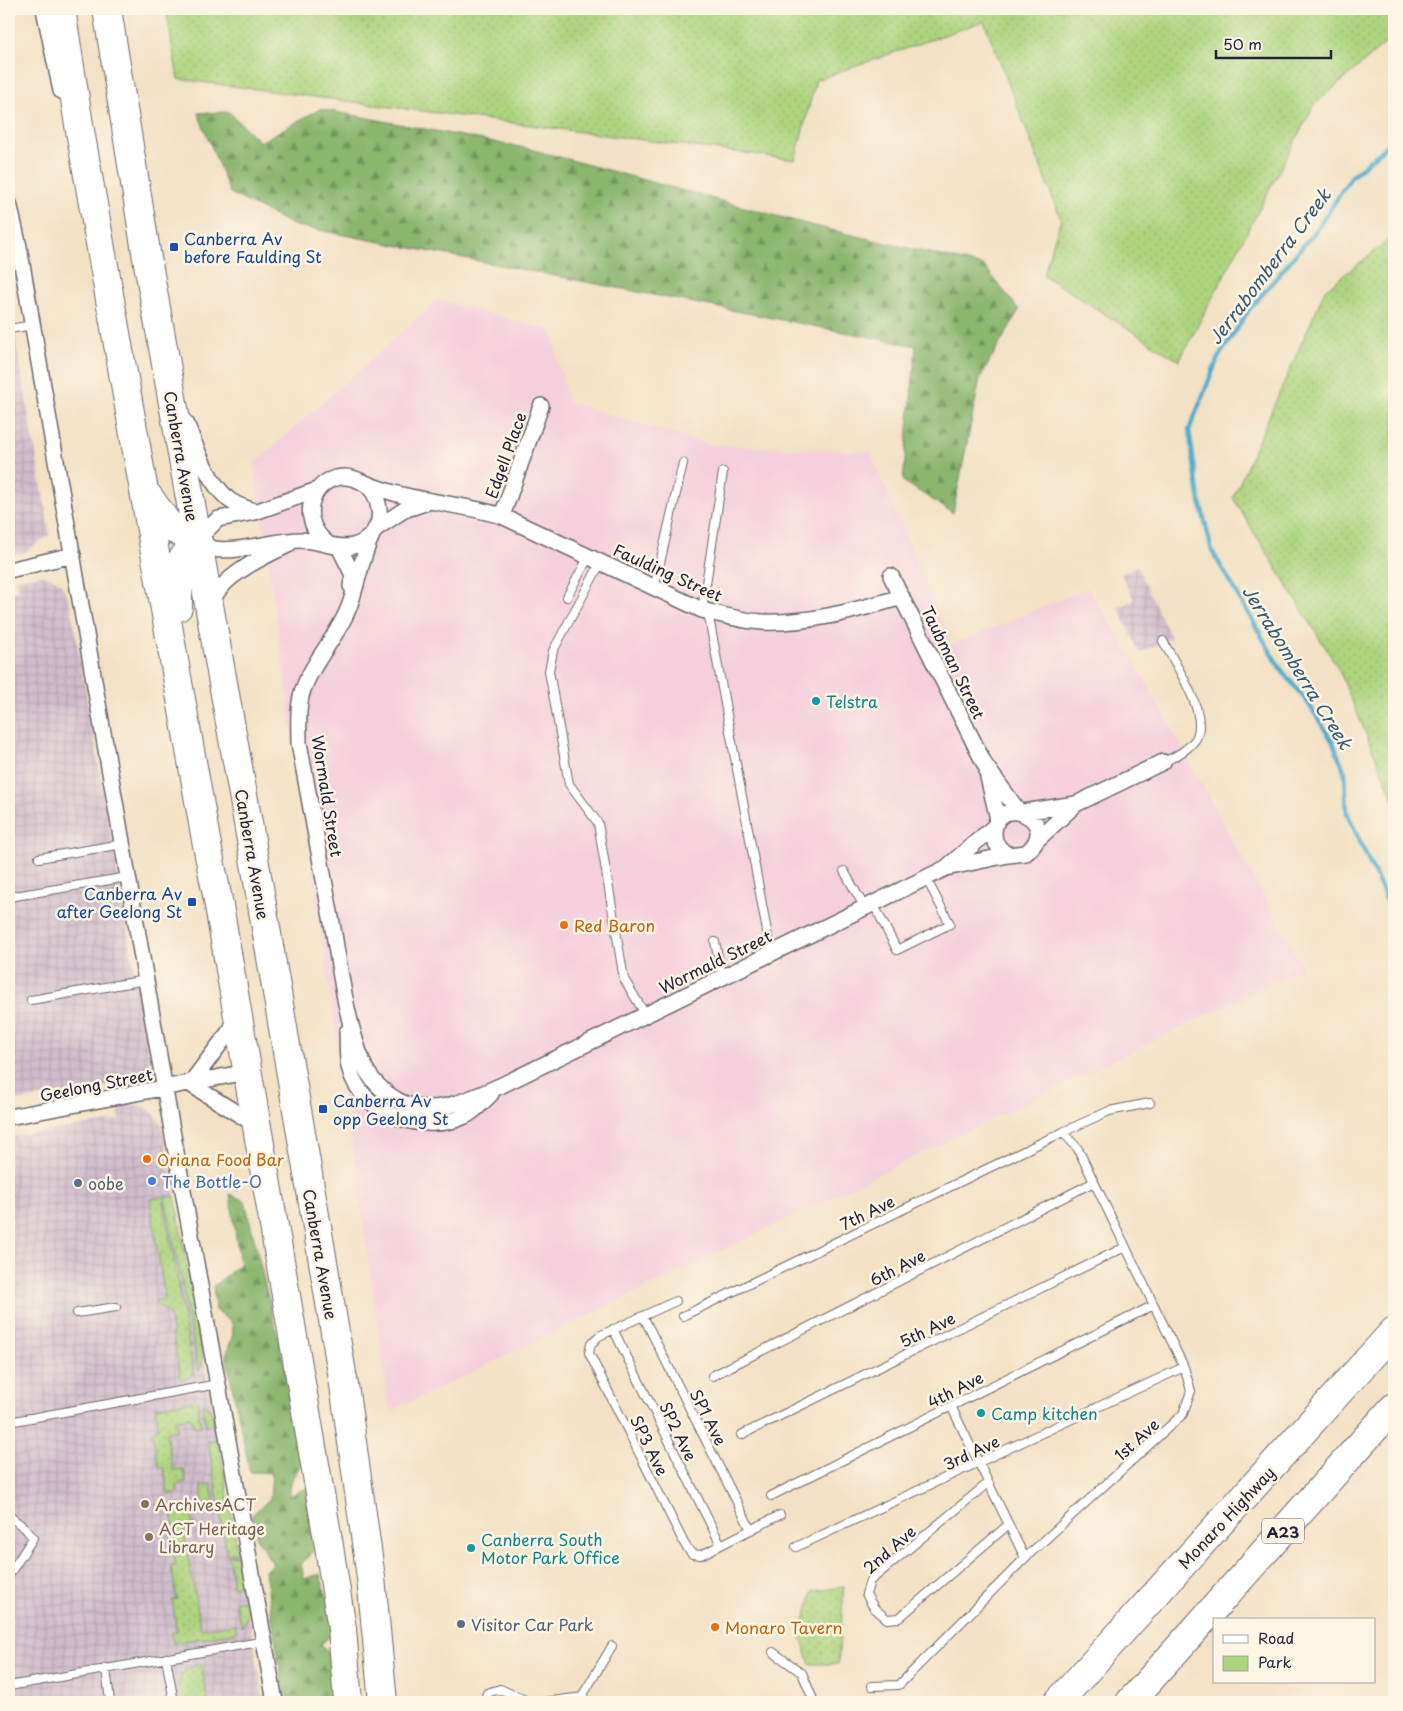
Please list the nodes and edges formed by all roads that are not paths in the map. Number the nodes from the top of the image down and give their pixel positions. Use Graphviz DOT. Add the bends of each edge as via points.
graph roads {
  1 [pos="44,9"];
  2 [pos="61,9"];
  3 [pos="106,12"];
  4 [pos="79,125"];
  5 [pos="9,203"];
  6 [pos="14,248"];
  7 [pos="33,325"];
  8 [pos="9,329"];
  9 [pos="169,382"];
  10 [pos="541,406"];
  11 [pos="683,463"];
  12 [pos="723,472"];
  13 [pos="363,482"];
  14 [pos="143,489"];
  15 [pos="317,490"];
  16 [pos="428,502"];
  17 [pos="255,512"];
  18 [pos="502,516"];
  19 [pos="374,532"];
  20 [pos="197,540"];
  21 [pos="301,540"];
  22 [pos="333,545"];
  23 [pos="73,555"];
  24 [pos="595,559"];
  25 [pos="9,570"];
  26 [pos="891,576"];
  27 [pos="654,589"];
  28 [pos="567,596"];
  29 [pos="902,597"];
  30 [pos="349,608"];
  31 [pos="705,611"];
  32 [pos="215,640"];
  33 [pos="1163,641"];
  34 [pos="181,701"];
  35 [pos="1163,762"];
  36 [pos="985,764"];
  37 [pos="1076,804"];
  38 [pos="1021,812"];
  39 [pos="996,822"];
  40 [pos="1036,842"];
  41 [pos="123,844"];
  42 [pos="1008,854"];
  43 [pos="39,858"];
  44 [pos="946,868"];
  45 [pos="844,871"];
  46 [pos="128,877"];
  47 [pos="926,878"];
  48 [pos="9,897"];
  49 [pos="869,905"];
  50 [pos="715,942"];
  51 [pos="771,953"];
  52 [pos="722,977"];
  53 [pos="146,980"];
  54 [pos="31,1000"];
  55 [pos="280,1009"];
  56 [pos="645,1014"];
  57 [pos="238,1020"];
  58 [pos="247,1072"];
  59 [pos="190,1084"];
  60 [pos="165,1089"];
  61 [pos="1150,1103"];
  62 [pos="296,1107"];
  63 [pos="9,1117"];
  64 [pos="256,1125"];
  65 [pos="1063,1132"];
  66 [pos="1094,1182"];
  67 [pos="1125,1247"];
  68 [pos="676,1301"];
  69 [pos="1152,1306"];
  70 [pos="116,1307"];
  71 [pos="77,1313"];
  72 [pos="643,1316"];
  73 [pos="683,1316"];
  74 [pos="613,1329"];
  75 [pos="1394,1331"];
  76 [pos="1184,1367"];
  77 [pos="712,1376"];
  78 [pos="218,1384"];
  79 [pos="951,1406"];
  80 [pos="1394,1407"];
  81 [pos="9,1422"];
  82 [pos="741,1435"];
  83 [pos="979,1464"];
  84 [pos="988,1483"];
  85 [pos="771,1496"];
  86 [pos="9,1516"];
  87 [pos="780,1516"];
  88 [pos="1008,1525"];
  89 [pos="751,1530"];
  90 [pos="328,1540"];
  91 [pos="721,1545"];
  92 [pos="796,1548"];
  93 [pos="1025,1558"];
  94 [pos="9,1575"];
  95 [pos="371,1578"];
  96 [pos="342,1630"];
  97 [pos="265,1641"];
  98 [pos="612,1646"];
  99 [pos="773,1652"];
  100 [pos="166,1658"];
  101 [pos="106,1668"];
  102 [pos="9,1686"];
  103 [pos="872,1686"];
  104 [pos="582,1700"];
  105 [pos="110,1702"];
  106 [pos="174,1702"];
  107 [pos="275,1702"];
  108 [pos="348,1702"];
  109 [pos="383,1702"];
  110 [pos="484,1702"];
  111 [pos="530,1702"];
  112 [pos="544,1702"];
  113 [pos="814,1702"];
  114 [pos="1058,1702"];
  115 [pos="1130,1702"];
  1 -- 4 [label="street" via="62,95"];
  2 -- 4 [label="highway"];
  3 -- 9 [label="highway, Canberra Avenue"];
  4 -- 14 [label="highway"];
  5 -- 6 [label="street"];
  6 -- 7 [label="street"];
  7 -- 8 [label="lane"];
  7 -- 23 [label="street"];
  9 -- 17 [label="street" via="202,462 214,482 227,499"];
  9 -- 20 [label="highway, Canberra Avenue"];
  10 -- 18 [label="street, Edgell Place"];
  11 -- 27 [label="lane"];
  12 -- 31 [label="lane"];
  13 -- 15 [label="street" via="350,477 338,478"];
  13 -- 16 [label="street, Faulding Street" via="383,492"];
  13 -- 19 [label="street" via="378,501 380,513"];
  14 -- 20 [label="highway" via="171,528"];
  14 -- 34 [label="highway"];
  15 -- 17 [label="street"];
  15 -- 22 [label="street" via="310,512 312,524 318,535"];
  16 -- 18 [label="street, Faulding Street" via="476,508"];
  16 -- 19 [label="street, Faulding Street" via="404,510"];
  17 -- 20 [label="street" via="218,519"];
  18 -- 24 [label="street, Faulding Street"];
  19 -- 22 [label="street" via="363,543 351,547"];
  19 -- 30 [label="street, Wormald Street" via="364,551"];
  20 -- 21 [label="street" via="209,547 224,549"];
  20 -- 32 [label="highway, Canberra Avenue"];
  20 -- 34 [label="highway" via="178,565 176,583"];
  21 -- 22 [label="street"];
  21 -- 32 [label="street" via="275,551 231,577 221,587 212,604"];
  22 -- 30 [label="street, Wormald Street" via="353,575"];
  23 -- 25 [label="street"];
  23 -- 41 [label="street"];
  24 -- 27 [label="street, Faulding Street"];
  24 -- 28 [label="lane"];
  24 -- 56 [label="lane" via="553,651 549,671 569,784 598,823 624,978"];
  26 -- 29 [label="street, Taubman Street"];
  27 -- 31 [label="street, Faulding Street"];
  29 -- 31 [label="street, Faulding Street" via="792,622 761,622"];
  29 -- 36 [label="street, Taubman Street"];
  30 -- 56 [label="street, Wormald Street" via="336,636 303,688 298,714 300,743 346,1001 363,1064 372,1078 384,1092 400,1102 416,1107 445,1107 500,1086"];
  31 -- 51 [label="lane"];
  32 -- 55 [label="highway, Canberra Avenue"];
  33 -- 35 [label="lane" via="1199,717 1199,732 1194,740 1179,754"];
  34 -- 57 [label="highway"];
  35 -- 37 [label="street, Wormald Street"];
  36 -- 38 [label="street, Taubman Street"];
  36 -- 39 [label="street, Taubman Street"];
  37 -- 38 [label="street, Wormald Street"];
  37 -- 40 [label="street, Wormald Street"];
  38 -- 39 [label="street, Wormald Street" via="1012,812"];
  38 -- 40 [label="street" via="1034,822"];
  39 -- 42 [label="street" via="996,845"];
  39 -- 44 [label="street, Wormald Street"];
  40 -- 42 [label="street, Wormald Street" via="1026,853"];
  41 -- 43 [label="lane"];
  41 -- 46 [label="street"];
  42 -- 44 [label="street, Wormald Street"];
  44 -- 47 [label="street, Wormald Street"];
  45 -- 49 [label="lane"];
  46 -- 48 [label="lane"];
  46 -- 53 [label="street"];
  47 -- 49 [label="street, Wormald Street"];
  47 -- 49 [label="lane" via="950,924 897,950"];
  49 -- 51 [label="street, Wormald Street"];
  50 -- 52 [label="lane"];
  51 -- 52 [label="street, Wormald Street"];
  52 -- 56 [label="street, Wormald Street"];
  53 -- 54 [label="lane"];
  53 -- 60 [label="street"];
  55 -- 58 [label="highway" via="279,1036 275,1046 267,1060"];
  55 -- 62 [label="highway, Canberra Avenue"];
  57 -- 58 [label="highway"];
  57 -- 59 [label="street"];
  58 -- 59 [label="street, Geelong Street"];
  58 -- 62 [label="highway" via="269,1076 284,1087"];
  58 -- 64 [label="highway"];
  59 -- 60 [label="street, Geelong Street"];
  59 -- 64 [label="street"];
  60 -- 63 [label="street, Geelong Street"];
  60 -- 78 [label="street"];
  61 -- 65 [label="lane, 7th Ave" via="1109,1111"];
  62 -- 95 [label="highway, Canberra Avenue" via="344,1385"];
  64 -- 90 [label="highway"];
  65 -- 66 [label="lane, 1st Ave" via="1078,1149"];
  65 -- 73 [label="lane, 7th Ave"];
  66 -- 67 [label="lane, 1st Ave"];
  66 -- 77 [label="lane, 6th Ave"];
  67 -- 69 [label="lane, 1st Ave"];
  67 -- 82 [label="lane, 5th Ave"];
  68 -- 72 [label="lane, SP3 Ave"];
  69 -- 76 [label="lane, 1st Ave"];
  69 -- 79 [label="lane, 4th Ave"];
  70 -- 71 [label="lane"];
  72 -- 74 [label="lane, SP3 Ave"];
  72 -- 89 [label="lane, SP1 Ave"];
  74 -- 91 [label="lane, SP2 Ave"];
  74 -- 91 [label="lane, SP3 Ave" via="591,1344 589,1353 684,1545 692,1554 702,1555"];
  75 -- 114 [label="highway, Monaro Highway"];
  76 -- 83 [label="lane, 3rd Ave"];
  76 -- 93 [label="lane, 1st Ave" via="1191,1391 1183,1414"];
  78 -- 81 [label="lane"];
  78 -- 97 [label="street"];
  79 -- 83 [label="lane"];
  79 -- 85 [label="lane, 4th Ave"];
  80 -- 115 [label="highway, A23"];
  83 -- 84 [label="lane"];
  83 -- 92 [label="lane, 3rd Ave"];
  84 -- 88 [label="lane"];
  84 -- 88 [label="lane, 2nd Ave" via="870,1581 866,1594 874,1608 887,1619 899,1618"];
  86 -- 94 [label="lane" via="33,1538"];
  87 -- 89 [label="lane, SP3 Ave"];
  88 -- 93 [label="lane"];
  89 -- 91 [label="lane, SP3 Ave"];
  90 -- 95 [label="highway" via="353,1574"];
  90 -- 96 [label="highway"];
  93 -- 103 [label="lane, 1st Ave" via="898,1685"];
  95 -- 96 [label="highway" via="360,1582 353,1590"];
  95 -- 109 [label="highway, Canberra Avenue"];
  96 -- 108 [label="highway"];
  97 -- 100 [label="lane"];
  97 -- 107 [label="street"];
  98 -- 104 [label="lane"];
  99 -- 113 [label="lane" via="802,1673"];
  100 -- 101 [label="lane"];
  100 -- 106 [label="lane"];
  101 -- 102 [label="lane"];
  101 -- 105 [label="lane"];
  104 -- 112 [label="lane"];
  110 -- 111 [label="lane" via="487,1693 500,1689"];
}
